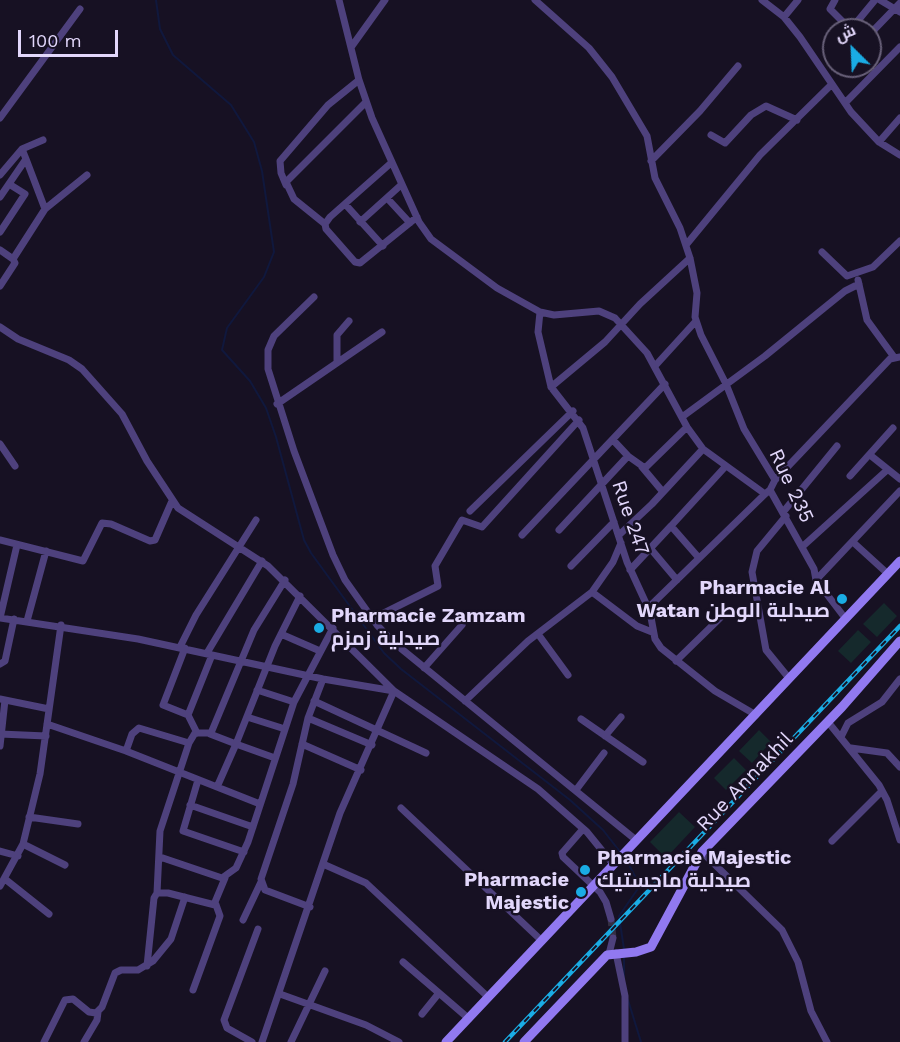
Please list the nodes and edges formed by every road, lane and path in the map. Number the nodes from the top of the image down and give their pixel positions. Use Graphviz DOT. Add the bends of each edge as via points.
graph roads {
  1 [pos="339,0"];
  2 [pos="385,0"];
  3 [pos="535,0"];
  4 [pos="762,0"];
  5 [pos="798,0"];
  6 [pos="836,0"];
  7 [pos="875,0"];
  8 [pos="880,0"];
  9 [pos="898,8"];
  10 [pos="80,9"];
  11 [pos="784,17"];
  12 [pos="882,23"];
  13 [pos="352,46"];
  14 [pos="900,46"];
  15 [pos="738,66"];
  16 [pos="359,80"];
  17 [pos="831,85"];
  18 [pos="366,102"];
  19 [pos="846,102"];
  20 [pos="0,118"];
  21 [pos="900,118"];
  22 [pos="796,120"];
  23 [pos="711,135"];
  24 [pos="43,140"];
  25 [pos="879,142"];
  26 [pos="22,149"];
  27 [pos="900,155"];
  28 [pos="26,159"];
  29 [pos="651,161"];
  30 [pos="391,163"];
  31 [pos="0,175"];
  32 [pos="87,175"];
  33 [pos="9,184"];
  34 [pos="286,185"];
  35 [pos="402,185"];
  36 [pos="25,194"];
  37 [pos="39,196"];
  38 [pos="0,197"];
  39 [pos="387,198"];
  40 [pos="345,204"];
  41 [pos="45,209"];
  42 [pos="414,220"];
  43 [pos="360,222"];
  44 [pos="325,224"];
  45 [pos="0,232"];
  46 [pos="900,241"];
  47 [pos="686,245"];
  48 [pos="383,246"];
  49 [pos="0,250"];
  50 [pos="822,252"];
  51 [pos="690,258"];
  52 [pos="13,259"];
  53 [pos="857,273"];
  54 [pos="859,284"];
  55 [pos="0,286"];
  56 [pos="314,297"];
  57 [pos="540,312"];
  58 [pos="349,321"];
  59 [pos="696,321"];
  60 [pos="623,324"];
  61 [pos="0,327"];
  62 [pos="382,332"];
  63 [pos="897,357"];
  64 [pos="337,362"];
  65 [pos="655,366"];
  66 [pos="665,384"];
  67 [pos="726,384"];
  68 [pos="551,387"];
  69 [pos="277,404"];
  70 [pos="573,411"];
  71 [pos="682,417"];
  72 [pos="579,420"];
  73 [pos="687,427"];
  74 [pos="893,428"];
  75 [pos="613,440"];
  76 [pos="0,444"];
  77 [pos="837,446"];
  78 [pos="703,449"];
  79 [pos="870,455"];
  80 [pos="627,456"];
  81 [pos="594,459"];
  82 [pos="15,466"];
  83 [pos="642,467"];
  84 [pos="725,467"];
  85 [pos="886,471"];
  86 [pos="850,476"];
  87 [pos="900,479"];
  88 [pos="775,480"];
  89 [pos="601,484"];
  90 [pos="900,490"];
  91 [pos="663,492"];
  92 [pos="768,492"];
  93 [pos="172,501"];
  94 [pos="470,511"];
  95 [pos="785,513"];
  96 [pos="256,520"];
  97 [pos="614,522"];
  98 [pos="671,526"];
  99 [pos="559,530"];
  100 [pos="522,535"];
  101 [pos="620,539"];
  102 [pos="0,540"];
  103 [pos="854,543"];
  104 [pos="17,544"];
  105 [pos="238,546"];
  106 [pos="802,547"];
  107 [pos="650,548"];
  108 [pos="46,551"];
  109 [pos="699,558"];
  110 [pos="262,561"];
  111 [pos="900,561"];
  112 [pos="571,566"];
  113 [pos="630,570"];
  114 [pos="888,574"];
  115 [pos="285,580"];
  116 [pos="677,580"];
  117 [pos="816,580"];
  118 [pos="592,592"];
  119 [pos="300,596"];
  120 [pos="648,608"];
  121 [pos="0,618"];
  122 [pos="720,618"];
  123 [pos="845,618"];
  124 [pos="372,619"];
  125 [pos="14,620"];
  126 [pos="27,621"];
  127 [pos="61,625"];
  128 [pos="462,625"];
  129 [pos="333,628"];
  130 [pos="652,632"];
  131 [pos="281,634"];
  132 [pos="538,634"];
  133 [pos="900,642"];
  134 [pos="183,648"];
  135 [pos="320,651"];
  136 [pos="209,654"];
  137 [pos="240,661"];
  138 [pos="676,661"];
  139 [pos="0,664"];
  140 [pos="267,667"];
  141 [pos="424,668"];
  142 [pos="307,675"];
  143 [pos="568,675"];
  144 [pos="788,677"];
  145 [pos="323,679"];
  146 [pos="900,679"];
  147 [pos="257,690"];
  148 [pos="394,691"];
  149 [pos="3,699"];
  150 [pos="314,701"];
  151 [pos="465,701"];
  152 [pos="294,702"];
  153 [pos="49,709"];
  154 [pos="188,715"];
  155 [pos="756,715"];
  156 [pos="247,717"];
  157 [pos="621,717"];
  158 [pos="308,718"];
  159 [pos="581,719"];
  160 [pos="828,722"];
  161 [pos="47,724"];
  162 [pos="285,729"];
  163 [pos="378,731"];
  164 [pos="197,733"];
  165 [pos="1,734"];
  166 [pos="210,734"];
  167 [pos="46,736"];
  168 [pos="605,736"];
  169 [pos="841,737"];
  170 [pos="189,743"];
  171 [pos="236,744"];
  172 [pos="302,744"];
  173 [pos="372,745"];
  174 [pos="0,746"];
  175 [pos="851,748"];
  176 [pos="126,751"];
  177 [pos="426,753"];
  178 [pos="604,753"];
  179 [pos="275,759"];
  180 [pos="643,762"];
  181 [pos="900,767"];
  182 [pos="361,770"];
  183 [pos="180,771"];
  184 [pos="198,780"];
  185 [pos="217,787"];
  186 [pos="576,790"];
  187 [pos="882,791"];
  188 [pos="260,804"];
  189 [pos="190,805"];
  190 [pos="401,808"];
  191 [pos="29,817"];
  192 [pos="78,824"];
  193 [pos="253,826"];
  194 [pos="583,829"];
  195 [pos="636,840"];
  196 [pos="900,840"];
  197 [pos="832,841"];
  198 [pos="23,844"];
  199 [pos="0,851"];
  200 [pos="244,852"];
  201 [pos="702,852"];
  202 [pos="18,856"];
  203 [pos="160,858"];
  204 [pos="616,862"];
  205 [pos="323,864"];
  206 [pos="65,866"];
  207 [pos="225,878"];
  208 [pos="5,879"];
  209 [pos="261,882"];
  210 [pos="594,885"];
  211 [pos="0,886"];
  212 [pos="157,893"];
  213 [pos="185,897"];
  214 [pos="215,905"];
  215 [pos="310,907"];
  216 [pos="50,914"];
  217 [pos="610,919"];
  218 [pos="243,920"];
  219 [pos="258,929"];
  220 [pos="613,938"];
  221 [pos="542,941"];
  222 [pos="616,953"];
  223 [pos="403,962"];
  224 [pos="147,966"];
  225 [pos="325,971"];
  226 [pos="193,990"];
  227 [pos="440,993"];
  228 [pos="280,994"];
  229 [pos="488,997"];
  230 [pos="310,1005"];
  231 [pos="98,1012"];
  232 [pos="422,1014"];
  233 [pos="468,1018"];
  234 [pos="386,1039"];
  235 [pos="44,1042"];
  236 [pos="84,1042"];
  237 [pos="252,1042"];
  238 [pos="262,1042"];
  239 [pos="291,1042"];
  240 [pos="399,1042"];
  241 [pos="446,1042"];
  242 [pos="524,1042"];
  243 [pos="625,1042"];
  244 [pos="827,1042"];
  1 -- 13 [label="street"];
  2 -- 13 [label="street"];
  3 -- 29 [label="street" via="576,34 612,77 646,136"];
  4 -- 11 [label="street"];
  5 -- 11 [label="street"];
  6 -- 7 [label="street" via="830,9 847,26 856,23"];
  8 -- 9 [label="street"];
  9 -- 12 [label="street"];
  10 -- 20 [label="street"];
  11 -- 17 [label="street"];
  13 -- 16 [label="street"];
  14 -- 19 [label="street"];
  15 -- 29 [label="street"];
  16 -- 18 [label="street"];
  16 -- 34 [label="street" via="328,105 280,161"];
  17 -- 19 [label="street"];
  17 -- 22 [label="street"];
  18 -- 30 [label="street"];
  18 -- 34 [label="street" via="310,155"];
  19 -- 25 [label="street"];
  21 -- 25 [label="street"];
  22 -- 23 [label="street" via="766,106 725,143"];
  22 -- 47 [label="street" via="760,155"];
  24 -- 26 [label="street"];
  25 -- 27 [label="street"];
  26 -- 28 [label="street"];
  26 -- 31 [label="street"];
  28 -- 33 [label="street"];
  28 -- 37 [label="street"];
  29 -- 47 [label="street"];
  30 -- 35 [label="street"];
  30 -- 40 [label="street"];
  32 -- 41 [label="street"];
  33 -- 36 [label="street"];
  33 -- 38 [label="street"];
  34 -- 44 [label="street" via="294,199"];
  35 -- 39 [label="street"];
  35 -- 42 [label="street"];
  36 -- 37 [label="street"];
  36 -- 45 [label="street"];
  37 -- 41 [label="street"];
  39 -- 42 [label="street"];
  39 -- 43 [label="street"];
  40 -- 43 [label="street"];
  40 -- 44 [label="street"];
  41 -- 52 [label="street"];
  42 -- 48 [label="street"];
  42 -- 57 [label="street" via="444,249 497,288"];
  43 -- 48 [label="street"];
  44 -- 48 [label="street" via="328,233 357,263"];
  46 -- 53 [label="street" via="873,267"];
  47 -- 51 [label="street"];
  49 -- 52 [label="street"];
  50 -- 53 [label="street" via="844,276"];
  51 -- 59 [label="street" via="697,293"];
  51 -- 60 [label="street" via="640,303"];
  52 -- 55 [label="street" via="15,263"];
  53 -- 54 [label="street"];
  54 -- 63 [label="street" via="867,320"];
  54 -- 67 [label="street"];
  56 -- 69 [label="street" via="271,342 268,369"];
  57 -- 60 [label="street" via="554,315 599,311"];
  57 -- 68 [label="street" via="538,332"];
  58 -- 64 [label="street" via="337,335"];
  59 -- 65 [label="street"];
  59 -- 67 [label="street, Rue 235"];
  60 -- 65 [label="street"];
  60 -- 68 [label="street"];
  61 -- 93 [label="street" via="82,369 122,414 138,448"];
  62 -- 64 [label="street"];
  63 -- 88 [label="street"];
  64 -- 69 [label="street"];
  65 -- 66 [label="street"];
  66 -- 71 [label="street"];
  66 -- 75 [label="street"];
  67 -- 71 [label="street"];
  67 -- 88 [label="street, Rue 235" via="744,429"];
  68 -- 70 [label="street, Rue 247"];
  69 -- 124 [label="street" via="335,561"];
  70 -- 72 [label="street, Rue 247"];
  70 -- 94 [label="street"];
  71 -- 73 [label="street"];
  72 -- 81 [label="street, Rue 247"];
  72 -- 124 [label="street" via="482,527 462,520 435,566 438,586"];
  73 -- 78 [label="street"];
  73 -- 83 [label="street" via="648,466"];
  74 -- 79 [label="street"];
  75 -- 80 [label="street"];
  75 -- 81 [label="street"];
  76 -- 82 [label="street"];
  77 -- 95 [label="street"];
  78 -- 84 [label="street"];
  78 -- 91 [label="street"];
  79 -- 85 [label="street"];
  79 -- 86 [label="street"];
  80 -- 83 [label="street"];
  80 -- 89 [label="street"];
  81 -- 89 [label="street, Rue 247"];
  81 -- 100 [label="street"];
  83 -- 91 [label="street"];
  84 -- 92 [label="street"];
  84 -- 98 [label="street"];
  85 -- 87 [label="street"];
  85 -- 106 [label="street"];
  88 -- 92 [label="street, Rue 235"];
  89 -- 97 [label="street, Rue 247"];
  89 -- 99 [label="street"];
  90 -- 103 [label="street"];
  91 -- 101 [label="street"];
  92 -- 95 [label="street, Rue 235"];
  92 -- 109 [label="street"];
  93 -- 105 [label="street" via="184,514"];
  93 -- 108 [label="street" via="153,541 104,523 83,561"];
  95 -- 106 [label="street, Rue 235"];
  95 -- 144 [label="street" via="757,551 752,572 766,650"];
  96 -- 105 [label="street"];
  97 -- 101 [label="street, Rue 247"];
  97 -- 112 [label="street"];
  98 -- 107 [label="street"];
  98 -- 109 [label="street"];
  101 -- 113 [label="street, Rue 247"];
  101 -- 118 [label="street" via="613,562"];
  102 -- 104 [label="street"];
  103 -- 114 [label="street"];
  103 -- 117 [label="street"];
  104 -- 108 [label="street"];
  104 -- 121 [label="street"];
  105 -- 110 [label="street"];
  105 -- 134 [label="street"];
  106 -- 117 [label="street, Rue 235"];
  107 -- 113 [label="street"];
  107 -- 116 [label="street"];
  108 -- 126 [label="street"];
  109 -- 116 [label="street"];
  110 -- 115 [label="street"];
  110 -- 136 [label="street"];
  111 -- 114 [label="main road"];
  113 -- 120 [label="street, Rue 247"];
  114 -- 123 [label="main road"];
  115 -- 119 [label="street"];
  115 -- 137 [label="street"];
  116 -- 120 [label="street"];
  117 -- 123 [label="street, Rue 235"];
  118 -- 130 [label="street" via="637,626"];
  118 -- 132 [label="street"];
  119 -- 129 [label="street"];
  119 -- 131 [label="street"];
  120 -- 130 [label="street, Rue 247"];
  121 -- 125 [label="street"];
  122 -- 138 [label="street"];
  123 -- 144 [label="main road"];
  124 -- 141 [label="street"];
  125 -- 126 [label="street"];
  125 -- 139 [label="street" via="5,661"];
  126 -- 127 [label="street"];
  127 -- 134 [label="street"];
  127 -- 153 [label="street"];
  128 -- 141 [label="street"];
  129 -- 135 [label="street"];
  129 -- 148 [label="street"];
  130 -- 138 [label="street, Rue 247" via="661,648"];
  131 -- 135 [label="street"];
  131 -- 140 [label="street"];
  132 -- 143 [label="street"];
  132 -- 151 [label="street"];
  133 -- 160 [label="main road, Rue Annakhil"];
  134 -- 136 [label="street"];
  134 -- 154 [label="street" via="163,705"];
  135 -- 142 [label="street"];
  136 -- 137 [label="street"];
  136 -- 154 [label="street"];
  137 -- 140 [label="street"];
  137 -- 166 [label="street"];
  138 -- 155 [label="street, Rue 247" via="715,691"];
  140 -- 142 [label="street"];
  140 -- 147 [label="street"];
  141 -- 151 [label="street"];
  142 -- 145 [label="street"];
  142 -- 152 [label="street"];
  144 -- 155 [label="main road"];
  145 -- 148 [label="street"];
  145 -- 150 [label="street"];
  146 -- 169 [label="street" via="882,702 848,723"];
  147 -- 152 [label="street"];
  147 -- 156 [label="street"];
  148 -- 163 [label="street"];
  148 -- 194 [label="street" via="537,789"];
  149 -- 153 [label="street"];
  149 -- 165 [label="street"];
  150 -- 158 [label="street"];
  150 -- 163 [label="street"];
  151 -- 186 [label="street"];
  152 -- 162 [label="street"];
  153 -- 161 [label="street"];
  154 -- 164 [label="street"];
  155 -- 195 [label="main road"];
  156 -- 162 [label="street"];
  156 -- 171 [label="street"];
  157 -- 168 [label="street"];
  158 -- 172 [label="street"];
  158 -- 173 [label="street"];
  159 -- 168 [label="street"];
  160 -- 169 [label="street"];
  160 -- 201 [label="main road, Rue Annakhil"];
  161 -- 167 [label="street"];
  161 -- 176 [label="street"];
  162 -- 179 [label="street"];
  163 -- 173 [label="street"];
  163 -- 177 [label="street"];
  164 -- 166 [label="street"];
  164 -- 170 [label="street"];
  165 -- 167 [label="street"];
  165 -- 174 [label="street"];
  166 -- 171 [label="street"];
  167 -- 191 [label="street"];
  168 -- 180 [label="street"];
  169 -- 175 [label="street"];
  170 -- 176 [label="street" via="138,728"];
  170 -- 183 [label="street"];
  171 -- 179 [label="street"];
  171 -- 185 [label="street"];
  172 -- 182 [label="street"];
  172 -- 209 [label="street"];
  173 -- 182 [label="street"];
  175 -- 181 [label="street" via="887,753"];
  175 -- 187 [label="street"];
  176 -- 183 [label="street"];
  178 -- 186 [label="street"];
  179 -- 188 [label="street"];
  182 -- 205 [label="street" via="340,813"];
  183 -- 184 [label="street"];
  183 -- 203 [label="street" via="160,831"];
  184 -- 185 [label="street"];
  184 -- 189 [label="street"];
  185 -- 188 [label="street"];
  186 -- 195 [label="street"];
  187 -- 196 [label="street"];
  187 -- 197 [label="street"];
  188 -- 193 [label="street"];
  189 -- 193 [label="street"];
  189 -- 200 [label="street" via="183,831"];
  190 -- 221 [label="street"];
  191 -- 192 [label="street"];
  191 -- 198 [label="street"];
  193 -- 200 [label="street"];
  194 -- 204 [label="street"];
  194 -- 210 [label="street" via="562,853"];
  195 -- 204 [label="main road"];
  198 -- 202 [label="street"];
  198 -- 206 [label="street"];
  199 -- 202 [label="street"];
  200 -- 207 [label="street"];
  201 -- 222 [label="main road, Rue Annakhil" via="651,947"];
  201 -- 244 [label="street" via="782,930 798,962 811,1011"];
  202 -- 208 [label="street"];
  203 -- 207 [label="street"];
  203 -- 212 [label="street"];
  204 -- 210 [label="main road"];
  205 -- 215 [label="street"];
  205 -- 229 [label="street" via="366,883"];
  207 -- 214 [label="street"];
  208 -- 211 [label="street"];
  208 -- 216 [label="street"];
  209 -- 215 [label="street" via="265,890"];
  209 -- 218 [label="street"];
  210 -- 217 [label="street" via="606,902"];
  210 -- 221 [label="main road"];
  212 -- 213 [label="street"];
  212 -- 224 [label="street"];
  213 -- 214 [label="street"];
  213 -- 224 [label="street" via="171,939"];
  214 -- 226 [label="street" via="220,916"];
  215 -- 228 [label="street"];
  219 -- 237 [label="street" via="224,1020 227,1028"];
  220 -- 222 [label="street"];
  221 -- 229 [label="main road"];
  222 -- 242 [label="main road"];
  222 -- 243 [label="street" via="625,996"];
  223 -- 227 [label="street"];
  224 -- 231 [label="street" via="116,973"];
  225 -- 230 [label="street"];
  227 -- 232 [label="street"];
  227 -- 233 [label="street"];
  228 -- 230 [label="street"];
  228 -- 238 [label="street"];
  229 -- 233 [label="main road"];
  230 -- 234 [label="street"];
  230 -- 239 [label="street"];
  231 -- 235 [label="street" via="89,1012 72,999 65,1000"];
  231 -- 236 [label="street"];
  233 -- 241 [label="main road"];
  234 -- 240 [label="street"];
}
